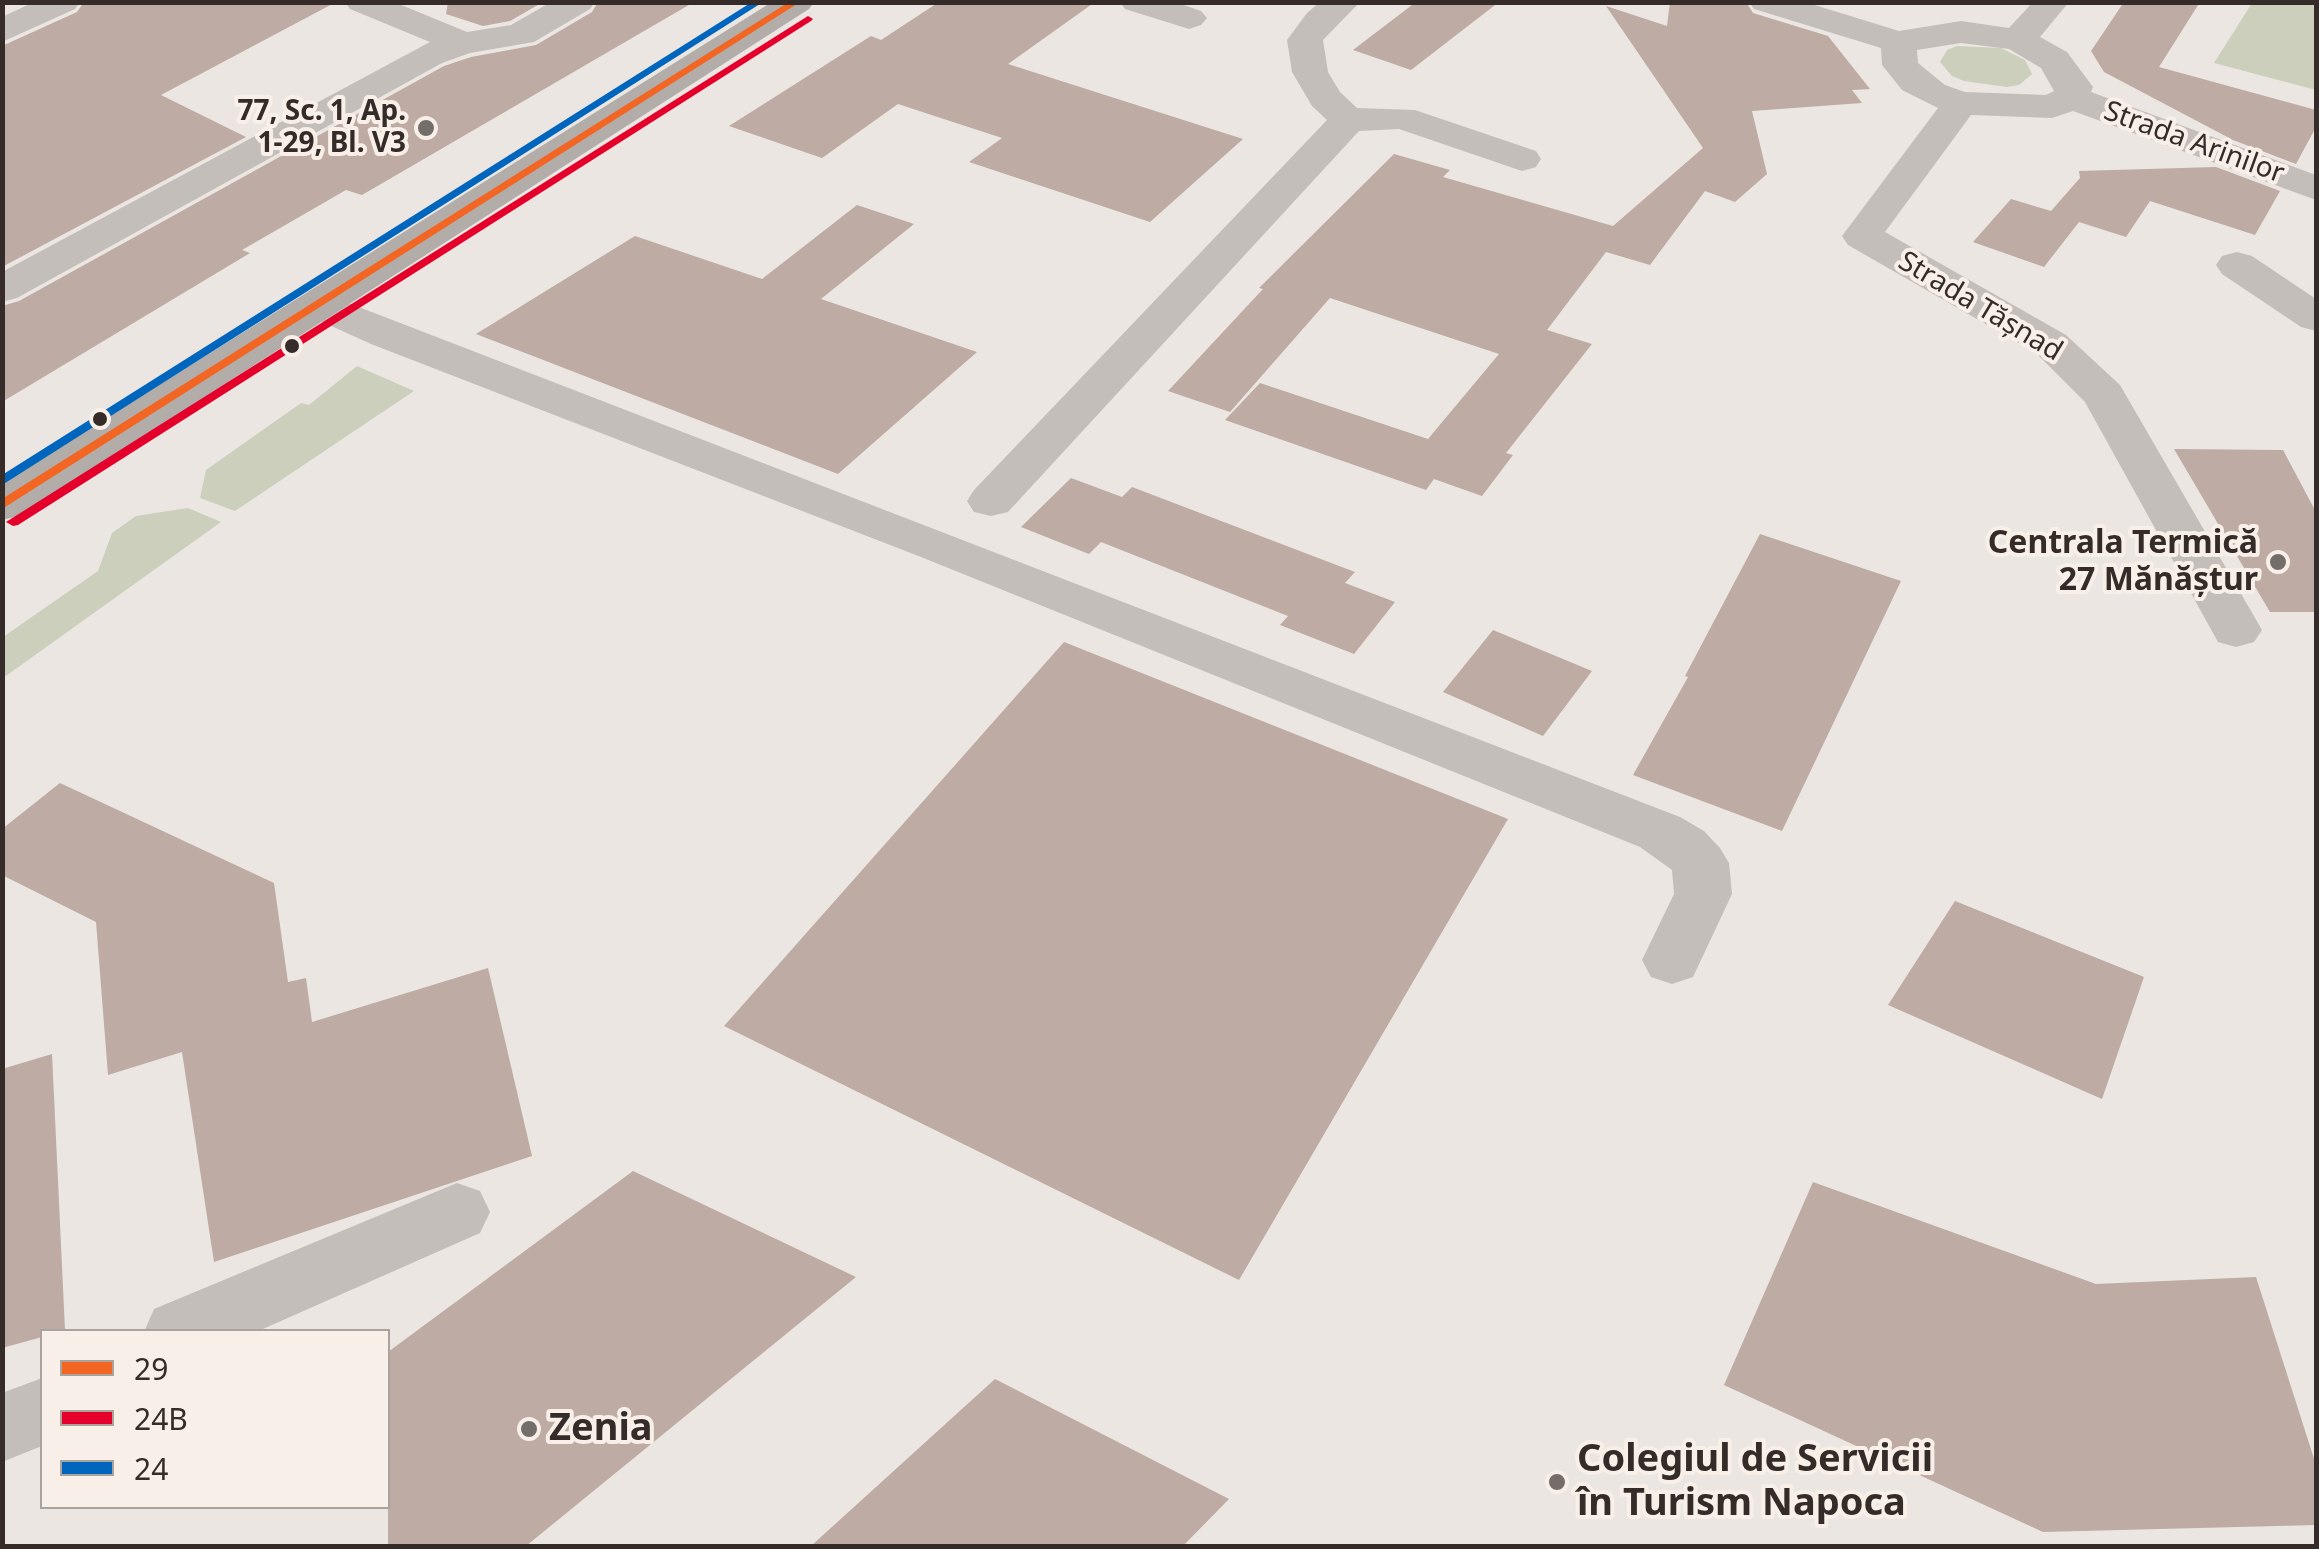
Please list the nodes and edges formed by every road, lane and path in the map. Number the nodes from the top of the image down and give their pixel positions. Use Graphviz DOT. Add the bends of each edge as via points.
graph roads {
  1 [pos="63,2"];
  2 [pos="362,2"];
  3 [pos="578,2"];
  4 [pos="797,2"];
  5 [pos="1137,2"];
  6 [pos="1343,2"];
  7 [pos="1766,2"];
  8 [pos="2052,2"];
  9 [pos="1191,16"];
  10 [pos="2,31"];
  11 [pos="2018,40"];
  12 [pos="1898,42"];
  13 [pos="463,43"];
  14 [pos="2070,97"];
  15 [pos="1961,103"];
  16 [pos="1348,120"];
  17 [pos="1522,159"];
  18 [pos="2316,188"];
  19 [pos="2237,265"];
  20 [pos="2,290"];
  21 [pos="320,305"];
  22 [pos="2316,318"];
  23 [pos="990,501"];
  24 [pos="2,505"];
  25 [pos="2236,630"];
  26 [pos="1672,960"];
  27 [pos="457,1212"];
  28 [pos="186,1329"];
  29 [pos="40,1413"];
  30 [pos="2,1428"];
  1 -- 10 [label="street"];
  2 -- 13 [label="street"];
  3 -- 13 [label="street" via="522,34"];
  4 -- 21 [label="main road"];
  5 -- 9 [label="street"];
  6 -- 16 [label="street" via="1305,40 1310,72"];
  7 -- 12 [label="street, Strada Arinilor"];
  8 -- 11 [label="street"];
  11 -- 12 [label="street, Strada Arinilor" via="1962,32"];
  11 -- 14 [label="street, Strada Arinilor" via="2070,77"];
  12 -- 15 [label="street, Strada Arinilor" via="1900,65 1915,82"];
  13 -- 20 [label="street" via="429,55"];
  14 -- 15 [label="street, Strada Arinilor" via="2052,107"];
  14 -- 18 [label="street, Strada Arinilor"];
  15 -- 25 [label="street, Strada Tășnad" via="1862,236 2052,344 2104,394"];
  16 -- 17 [label="street" via="1402,118"];
  16 -- 23 [label="street"];
  19 -- 22 [label="street"];
  21 -- 24 [label="main road"];
  21 -- 26 [label="street" via="1660,832 1700,863 1702,878 1703,894"];
  27 -- 28 [label="street"];
  29 -- 30 [label="street"];
}
